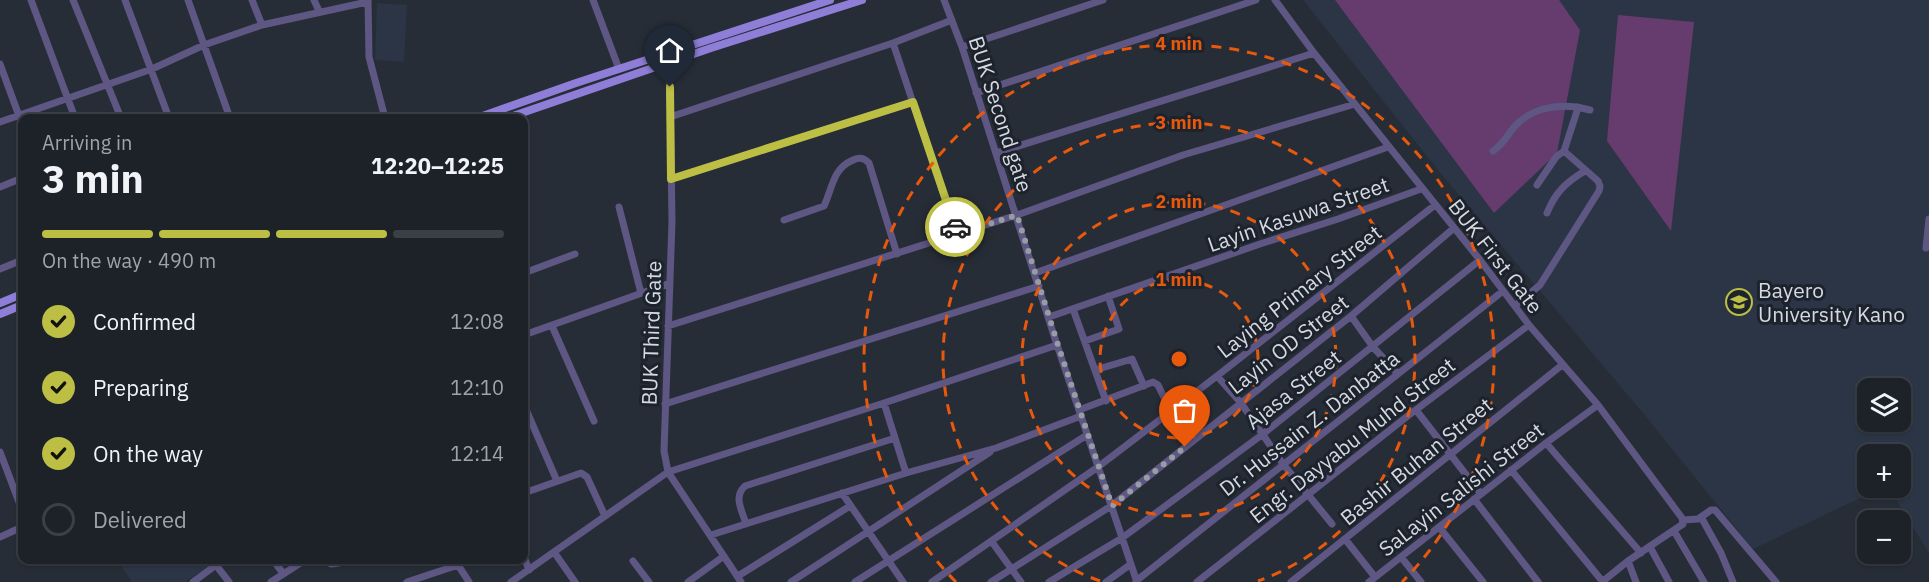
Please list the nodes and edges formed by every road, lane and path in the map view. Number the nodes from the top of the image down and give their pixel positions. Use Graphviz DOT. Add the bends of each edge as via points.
graph roads {
  1 [pos="30,0"];
  2 [pos="73,0"];
  3 [pos="125,0"];
  4 [pos="188,0"];
  5 [pos="252,0"];
  6 [pos="314,0"];
  7 [pos="593,0"];
  8 [pos="830,0"];
  9 [pos="862,0"];
  10 [pos="944,0"];
  11 [pos="1103,0"];
  12 [pos="1256,0"];
  13 [pos="1275,0"];
  14 [pos="368,1"];
  15 [pos="337,4"];
  16 [pos="319,11"];
  17 [pos="952,21"];
  18 [pos="262,25"];
  19 [pos="893,43"];
  20 [pos="204,45"];
  21 [pos="962,47"];
  22 [pos="1314,53"];
  23 [pos="0,64"];
  24 [pos="666,64"];
  25 [pos="152,69"];
  26 [pos="619,69"];
  27 [pos="108,85"];
  28 [pos="976,93"];
  29 [pos="536,97"];
  30 [pos="68,99"];
  31 [pos="913,102"];
  32 [pos="1355,104"];
  33 [pos="540,107"];
  34 [pos="1577,107"];
  35 [pos="1590,110"];
  36 [pos="19,114"];
  37 [pos="22,114"];
  38 [pos="74,114"];
  39 [pos="119,114"];
  40 [pos="168,114"];
  41 [pos="229,114"];
  42 [pos="384,114"];
  43 [pos="488,114"];
  44 [pos="519,114"];
  45 [pos="18,115"];
  46 [pos="670,117"];
  47 [pos="0,122"];
  48 [pos="1388,147"];
  49 [pos="1493,151"];
  50 [pos="1564,151"];
  51 [pos="996,153"];
  52 [pos="1585,171"];
  53 [pos="671,179"];
  54 [pos="18,180"];
  55 [pos="1537,185"];
  56 [pos="0,187"];
  57 [pos="1421,189"];
  58 [pos="1435,205"];
  59 [pos="619,207"];
  60 [pos="1546,213"];
  61 [pos="1017,215"];
  62 [pos="1929,219"];
  63 [pos="784,220"];
  64 [pos="1454,228"];
  65 [pos="957,234"];
  66 [pos="1926,248"];
  67 [pos="575,254"];
  68 [pos="897,254"];
  69 [pos="1480,260"];
  70 [pos="18,262"];
  71 [pos="0,269"];
  72 [pos="528,272"];
  73 [pos="1035,273"];
  74 [pos="670,283"];
  75 [pos="1039,286"];
  76 [pos="1503,291"];
  77 [pos="641,294"];
  78 [pos="18,295"];
  79 [pos="1108,296"];
  80 [pos="0,303"];
  81 [pos="1515,306"];
  82 [pos="18,307"];
  83 [pos="1073,309"];
  84 [pos="0,314"];
  85 [pos="1351,316"];
  86 [pos="1049,317"];
  87 [pos="1529,325"];
  88 [pos="552,326"];
  89 [pos="668,326"];
  90 [pos="528,334"];
  91 [pos="1085,341"];
  92 [pos="1058,345"];
  93 [pos="1373,347"];
  94 [pos="1562,365"];
  95 [pos="1095,370"];
  96 [pos="1398,374"];
  97 [pos="1218,376"];
  98 [pos="1144,386"];
  99 [pos="1106,401"];
  100 [pos="884,403"];
  101 [pos="1241,403"];
  102 [pos="665,404"];
  103 [pos="1598,405"];
  104 [pos="1416,410"];
  105 [pos="1171,412"];
  106 [pos="1080,413"];
  107 [pos="528,414"];
  108 [pos="594,421"];
  109 [pos="1263,434"];
  110 [pos="1087,435"];
  111 [pos="895,438"];
  112 [pos="1546,443"];
  113 [pos="996,448"];
  114 [pos="0,452"];
  115 [pos="1451,454"];
  116 [pos="1283,464"];
  117 [pos="1098,467"];
  118 [pos="1511,470"];
  119 [pos="668,472"];
  120 [pos="906,473"];
  121 [pos="9,475"];
  122 [pos="0,478"];
  123 [pos="557,481"];
  124 [pos="528,492"];
  125 [pos="842,493"];
  126 [pos="1481,494"];
  127 [pos="1309,495"];
  128 [pos="18,499"];
  129 [pos="1474,499"];
  130 [pos="850,506"];
  131 [pos="1112,506"];
  132 [pos="606,516"];
  133 [pos="1701,518"];
  134 [pos="1683,520"];
  135 [pos="746,524"];
  136 [pos="1332,524"];
  137 [pos="1439,527"];
  138 [pos="18,529"];
  139 [pos="1674,531"];
  140 [pos="869,532"];
  141 [pos="711,536"];
  142 [pos="0,537"];
  143 [pos="1122,538"];
  144 [pos="1345,539"];
  145 [pos="992,542"];
  146 [pos="1650,547"];
  147 [pos="554,552"];
  148 [pos="1641,553"];
  149 [pos="724,556"];
  150 [pos="1401,557"];
  151 [pos="633,561"];
  152 [pos="888,561"];
  153 [pos="1628,561"];
  154 [pos="212,564"];
  155 [pos="216,564"];
  156 [pos="276,564"];
  157 [pos="298,564"];
  158 [pos="452,564"];
  159 [pos="458,564"];
  160 [pos="527,564"];
  161 [pos="1131,564"];
  162 [pos="1011,568"];
  163 [pos="529,570"];
  164 [pos="283,573"];
  165 [pos="739,579"];
  166 [pos="1372,580"];
  167 [pos="1136,581"];
  168 [pos="193,582"];
  169 [pos="229,582"];
  170 [pos="271,582"];
  171 [pos="407,582"];
  172 [pos="469,582"];
  173 [pos="512,582"];
  174 [pos="575,582"];
  175 [pos="649,582"];
  176 [pos="688,582"];
  177 [pos="791,582"];
  178 [pos="855,582"];
  179 [pos="903,582"];
  180 [pos="932,582"];
  181 [pos="991,582"];
  182 [pos="1021,582"];
  183 [pos="1050,582"];
  184 [pos="1106,582"];
  185 [pos="1197,582"];
  186 [pos="1291,582"];
  187 [pos="1421,582"];
  188 [pos="1483,582"];
  189 [pos="1538,582"];
  190 [pos="1602,582"];
  191 [pos="1636,582"];
  192 [pos="1669,582"];
  193 [pos="1704,582"];
  194 [pos="1733,582"];
  195 [pos="1773,582"];
  1 -- 30 [label="street"];
  2 -- 27 [label="street"];
  3 -- 25 [label="street"];
  4 -- 20 [label="street"];
  5 -- 18 [label="street"];
  6 -- 16 [label="street"];
  7 -- 26 [label="street"];
  8 -- 26 [label="main road"];
  9 -- 24 [label="main road"];
  10 -- 17 [label="street, BUK Second gate"];
  11 -- 21 [label="street"];
  12 -- 28 [label="street"];
  13 -- 22 [label="street, BUK First Gate"];
  14 -- 15 [label="street"];
  14 -- 42 [label="street" via="369,57"];
  15 -- 16 [label="street"];
  16 -- 18 [label="street"];
  17 -- 19 [label="street"];
  17 -- 21 [label="street, BUK Second gate"];
  18 -- 20 [label="street"];
  19 -- 31 [label="street"];
  19 -- 46 [label="street"];
  20 -- 25 [label="street"];
  20 -- 41 [label="street"];
  21 -- 28 [label="street, BUK Second gate"];
  22 -- 32 [label="street, BUK First Gate"];
  22 -- 51 [label="street"];
  23 -- 36 [label="street"];
  24 -- 33 [label="main road"];
  24 -- 46 [label="street, BUK Third Gate"];
  25 -- 27 [label="street"];
  25 -- 40 [label="street"];
  26 -- 29 [label="main road"];
  27 -- 30 [label="street"];
  27 -- 39 [label="street"];
  28 -- 51 [label="street, BUK Second gate"];
  29 -- 33 [label="main road"];
  29 -- 43 [label="main road"];
  30 -- 37 [label="street"];
  30 -- 38 [label="street"];
  31 -- 53 [label="street"];
  31 -- 65 [label="street"];
  32 -- 48 [label="street, BUK First Gate"];
  32 -- 61 [label="street" via="1183,155"];
  33 -- 44 [label="main road"];
  34 -- 35 [label="street"];
  34 -- 49 [label="street" via="1536,111"];
  34 -- 50 [label="street"];
  45 -- 47 [label="street"];
  46 -- 53 [label="street, BUK Third Gate"];
  48 -- 57 [label="street, BUK First Gate"];
  48 -- 73 [label="street"];
  50 -- 52 [label="street"];
  50 -- 55 [label="street"];
  51 -- 61 [label="street, BUK Second gate"];
  52 -- 60 [label="street" via="1560,188"];
  52 -- 81 [label="street" via="1598,181 1599,191 1540,285"];
  53 -- 74 [label="street, BUK Third Gate"];
  54 -- 56 [label="street"];
  57 -- 58 [label="street, BUK First Gate"];
  57 -- 79 [label="street, Layin Kasuwa Street"];
  58 -- 64 [label="street, BUK First Gate"];
  58 -- 97 [label="street, Laying Primary Street"];
  59 -- 77 [label="street"];
  61 -- 65 [label="street"];
  61 -- 73 [label="street, BUK Second gate"];
  62 -- 66 [label="street"];
  63 -- 68 [label="street" via="824,206 842,165 863,158 869,162"];
  64 -- 69 [label="street, BUK First Gate"];
  64 -- 85 [label="street, Layin OD Street"];
  65 -- 68 [label="street"];
  67 -- 72 [label="street"];
  68 -- 89 [label="street"];
  69 -- 76 [label="street, BUK First Gate"];
  69 -- 93 [label="street, Ajasa Street"];
  70 -- 71 [label="street"];
  73 -- 75 [label="street, BUK Second gate"];
  74 -- 77 [label="street"];
  74 -- 89 [label="street, BUK Third Gate"];
  75 -- 86 [label="street, BUK Second gate"];
  75 -- 102 [label="street"];
  76 -- 81 [label="street, BUK First Gate"];
  76 -- 96 [label="street, Dr. Hussain Z. Danbatta"];
  77 -- 88 [label="street"];
  78 -- 80 [label="main road"];
  79 -- 83 [label="street, Layin Kasuwa Street"];
  79 -- 91 [label="street" via="1119,328"];
  81 -- 87 [label="street, BUK First Gate"];
  82 -- 84 [label="main road"];
  83 -- 86 [label="street, Layin Kasuwa Street"];
  83 -- 91 [label="street"];
  85 -- 93 [label="street"];
  85 -- 101 [label="street, Layin OD Street"];
  86 -- 92 [label="street, BUK Second gate"];
  87 -- 94 [label="street, BUK First Gate"];
  87 -- 104 [label="street, Engr. Dayyabu Muhd Street"];
  88 -- 90 [label="street"];
  88 -- 108 [label="street"];
  89 -- 102 [label="street, BUK Third Gate"];
  91 -- 95 [label="street"];
  92 -- 100 [label="street"];
  92 -- 106 [label="street, BUK Second gate"];
  93 -- 96 [label="street"];
  93 -- 109 [label="street, Ajasa Street"];
  94 -- 103 [label="street, BUK First Gate"];
  94 -- 115 [label="street, Bashir Buhan Street"];
  95 -- 98 [label="street" via="1132,359"];
  95 -- 99 [label="street"];
  96 -- 116 [label="street, Dr. Hussain Z. Danbatta"];
  97 -- 101 [label="street"];
  97 -- 105 [label="street, Laying Primary Street"];
  98 -- 99 [label="street"];
  98 -- 105 [label="street" via="1156,383"];
  99 -- 106 [label="street"];
  100 -- 111 [label="street"];
  100 -- 119 [label="street"];
  101 -- 109 [label="street"];
  101 -- 131 [label="street, Layin OD Street"];
  102 -- 119 [label="street, BUK Third Gate" via="664,451"];
  103 -- 112 [label="street, SaLayin Salishi Street"];
  103 -- 134 [label="street, BUK First Gate"];
  104 -- 115 [label="street"];
  104 -- 127 [label="street, Engr. Dayyabu Muhd Street"];
  105 -- 117 [label="street, Laying Primary Street"];
  106 -- 110 [label="street, BUK Second gate"];
  106 -- 113 [label="street"];
  107 -- 123 [label="street"];
  109 -- 116 [label="street"];
  109 -- 143 [label="street, Ajasa Street"];
  110 -- 117 [label="street, BUK Second gate"];
  110 -- 152 [label="street"];
  111 -- 120 [label="street"];
  111 -- 135 [label="street" via="745,486 738,500"];
  112 -- 118 [label="street, SaLayin Salishi Street"];
  112 -- 148 [label="street"];
  113 -- 120 [label="street"];
  113 -- 140 [label="street"];
  114 -- 121 [label="street"];
  115 -- 126 [label="street"];
  115 -- 144 [label="street, Bashir Buhan Street"];
  116 -- 127 [label="street"];
  116 -- 167 [label="street, Dr. Hussain Z. Danbatta"];
  117 -- 131 [label="street, BUK Second gate"];
  117 -- 145 [label="street, Laying Primary Street"];
  118 -- 126 [label="street, SaLayin Salishi Street"];
  118 -- 190 [label="street"];
  119 -- 132 [label="street"];
  119 -- 141 [label="street, BUK Third Gate"];
  120 -- 125 [label="street"];
  121 -- 122 [label="street"];
  121 -- 128 [label="street"];
  123 -- 124 [label="street"];
  123 -- 132 [label="street" via="581,473 587,477"];
  125 -- 130 [label="street"];
  125 -- 135 [label="street"];
  126 -- 129 [label="street, SaLayin Salishi Street"];
  127 -- 136 [label="street"];
  127 -- 185 [label="street, Engr. Dayyabu Muhd Street"];
  129 -- 137 [label="street, SaLayin Salishi Street"];
  129 -- 189 [label="street"];
  130 -- 140 [label="street"];
  130 -- 165 [label="street"];
  131 -- 143 [label="street, BUK Second gate"];
  131 -- 162 [label="street, Layin OD Street"];
  132 -- 147 [label="street"];
  133 -- 134 [label="street"];
  133 -- 194 [label="street"];
  133 -- 195 [label="street" via="1715,510"];
  134 -- 139 [label="street"];
  135 -- 141 [label="street"];
  137 -- 150 [label="street, SaLayin Salishi Street"];
  137 -- 188 [label="street"];
  138 -- 142 [label="street"];
  139 -- 146 [label="street"];
  139 -- 193 [label="street"];
  140 -- 152 [label="street"];
  140 -- 177 [label="street"];
  141 -- 149 [label="street, BUK Third Gate"];
  143 -- 161 [label="street, BUK Second gate"];
  143 -- 183 [label="street, Ajasa Street"];
  144 -- 166 [label="street"];
  144 -- 186 [label="street, Bashir Buhan Street"];
  145 -- 162 [label="street"];
  145 -- 180 [label="street, Laying Primary Street"];
  146 -- 148 [label="street"];
  146 -- 192 [label="street"];
  147 -- 163 [label="street"];
  147 -- 174 [label="street"];
  148 -- 153 [label="street"];
  149 -- 165 [label="street, BUK Third Gate"];
  149 -- 176 [label="street"];
  150 -- 166 [label="street, SaLayin Salishi Street"];
  150 -- 187 [label="street"];
  151 -- 175 [label="street"];
  152 -- 178 [label="street"];
  152 -- 179 [label="street"];
  153 -- 190 [label="street"];
  153 -- 191 [label="street"];
  154 -- 168 [label="street"];
  155 -- 169 [label="street"];
  156 -- 164 [label="street"];
  157 -- 164 [label="street"];
  158 -- 171 [label="street"];
  159 -- 172 [label="street"];
  160 -- 163 [label="street"];
  161 -- 167 [label="street, BUK Second gate"];
  161 -- 184 [label="street"];
  162 -- 181 [label="street, Layin OD Street"];
  162 -- 182 [label="street"];
  163 -- 173 [label="street"];
  164 -- 170 [label="street"];
}
